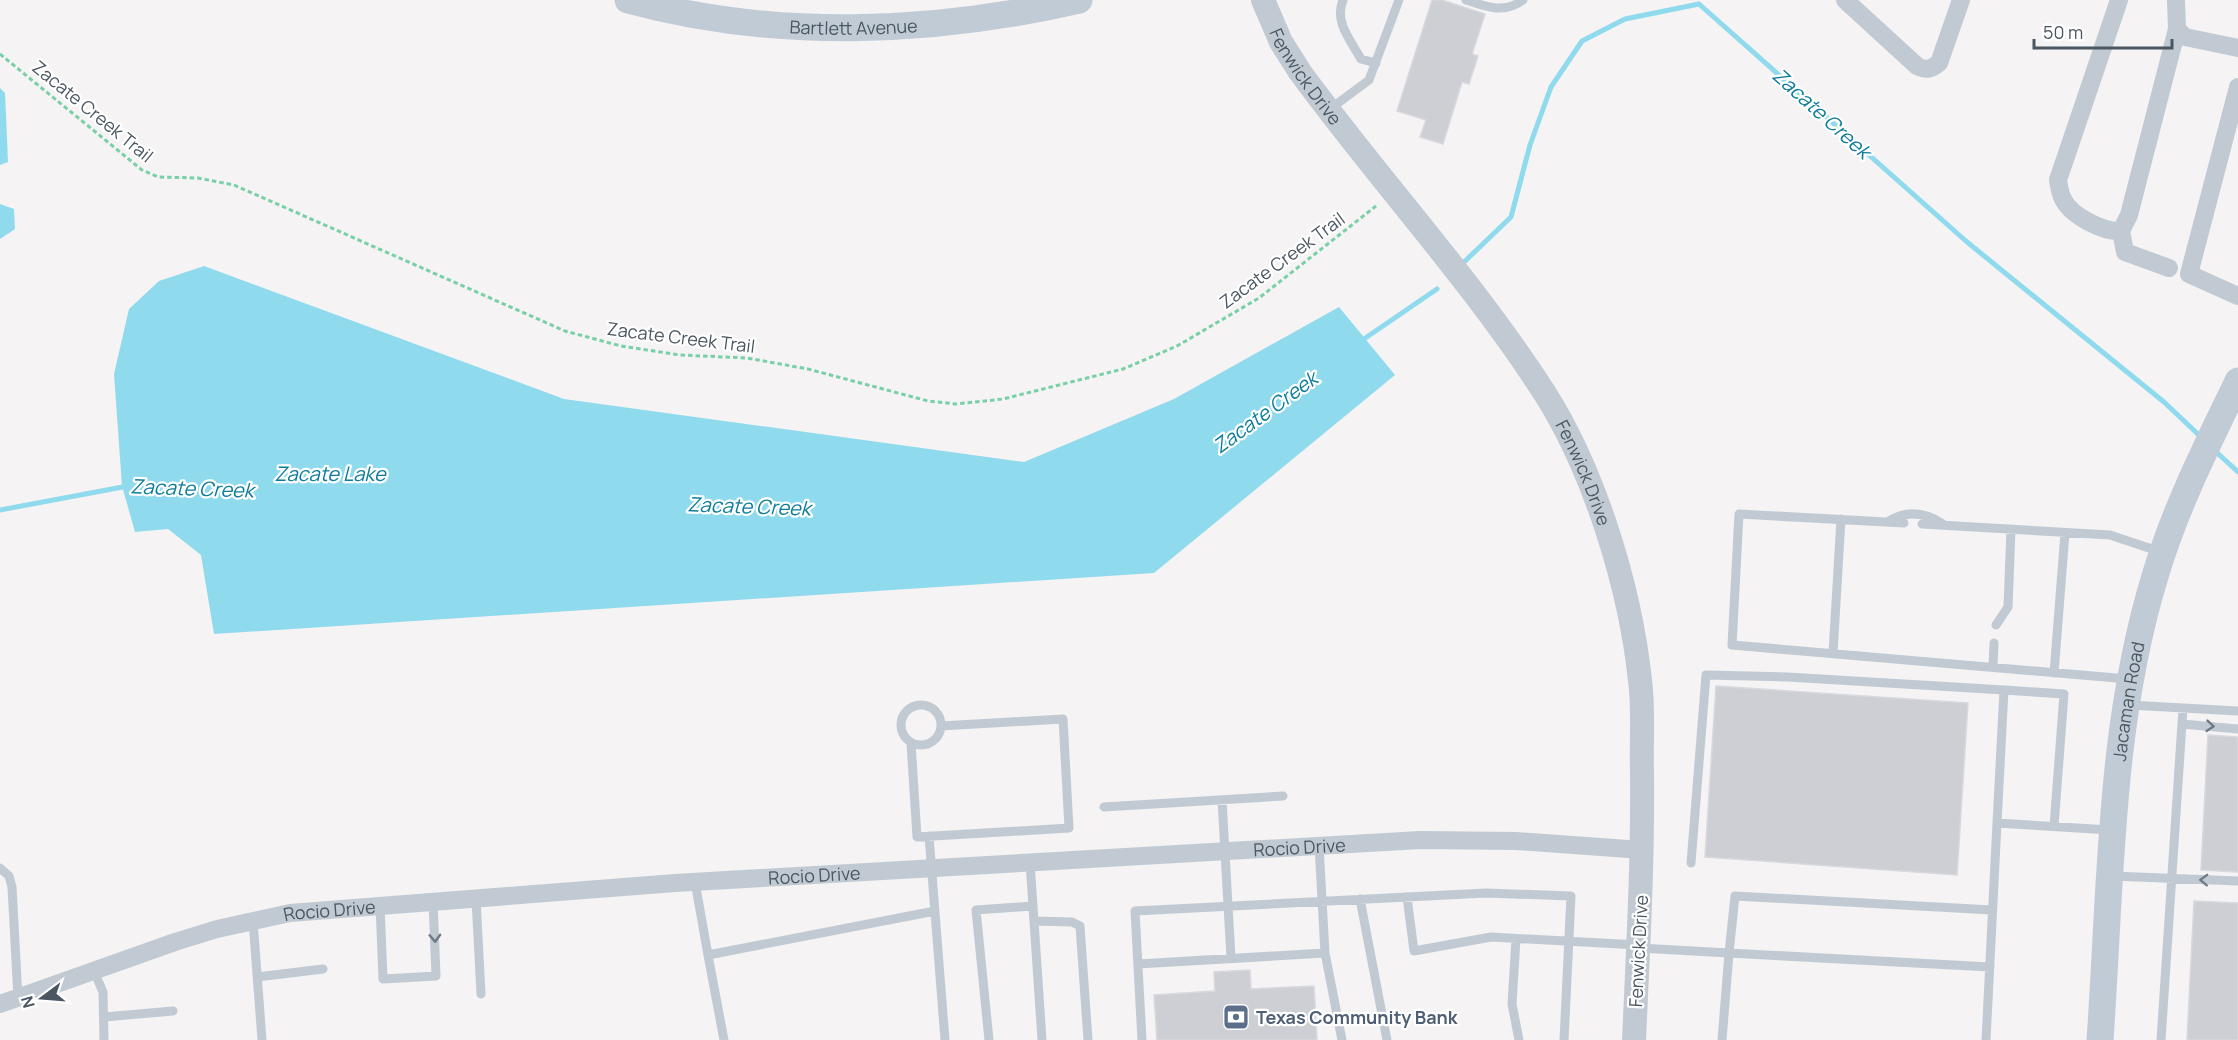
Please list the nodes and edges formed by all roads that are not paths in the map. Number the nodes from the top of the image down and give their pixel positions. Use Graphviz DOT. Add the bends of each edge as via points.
graph roads {
  1 [pos="628,0"];
  2 [pos="1079,0"];
  3 [pos="1263,0"];
  4 [pos="1343,0"];
  5 [pos="1399,0"];
  6 [pos="1466,0"];
  7 [pos="1523,0"];
  8 [pos="1845,0"];
  9 [pos="1961,0"];
  10 [pos="2118,0"];
  11 [pos="2176,0"];
  12 [pos="2177,29"];
  13 [pos="2238,48"];
  14 [pos="1376,63"];
  15 [pos="2238,87"];
  16 [pos="1328,110"];
  17 [pos="2121,231"];
  18 [pos="2169,268"];
  19 [pos="2238,296"];
  20 [pos="2238,381"];
  21 [pos="1842,519"];
  22 [pos="1887,522"];
  23 [pos="1904,523"];
  24 [pos="1922,524"];
  25 [pos="1944,525"];
  26 [pos="2011,529"];
  27 [pos="2065,533"];
  28 [pos="2163,552"];
  29 [pos="1996,625"];
  30 [pos="1994,643"];
  31 [pos="1833,653"];
  32 [pos="1993,667"];
  33 [pos="2054,673"];
  34 [pos="2004,690"];
  35 [pos="2128,692"];
  36 [pos="2183,708"];
  37 [pos="2238,711"];
  38 [pos="2182,724"];
  39 [pos="941,726"];
  40 [pos="2238,729"];
  41 [pos="911,743"];
  42 [pos="1283,796"];
  43 [pos="1222,800"];
  44 [pos="1104,807"];
  45 [pos="1997,823"];
  46 [pos="2054,826"];
  47 [pos="2113,830"];
  48 [pos="929,836"];
  49 [pos="1319,846"];
  50 [pos="1642,850"];
  51 [pos="1226,851"];
  52 [pos="1030,862"];
  53 [pos="1691,862"];
  54 [pos="0,868"];
  55 [pos="932,868"];
  56 [pos="2110,876"];
  57 [pos="2170,879"];
  58 [pos="2238,881"];
  59 [pos="695,882"];
  60 [pos="1407,897"];
  61 [pos="476,899"];
  62 [pos="1360,899"];
  63 [pos="433,901"];
  64 [pos="1322,901"];
  65 [pos="380,905"];
  66 [pos="1033,906"];
  67 [pos="1228,906"];
  68 [pos="1992,910"];
  69 [pos="935,912"];
  70 [pos="254,921"];
  71 [pos="1034,921"];
  72 [pos="1516,939"];
  73 [pos="1569,941"];
  74 [pos="1638,946"];
  75 [pos="1325,953"];
  76 [pos="1729,953"];
  77 [pos="708,955"];
  78 [pos="1231,958"];
  79 [pos="1138,964"];
  80 [pos="1990,967"];
  81 [pos="323,969"];
  82 [pos="94,971"];
  83 [pos="257,977"];
  84 [pos="481,994"];
  85 [pos="18,998"];
  86 [pos="0,1004"];
  87 [pos="173,1011"];
  88 [pos="104,1017"];
  89 [pos="104,1040"];
  90 [pos="262,1040"];
  91 [pos="724,1040"];
  92 [pos="945,1040"];
  93 [pos="989,1040"];
  94 [pos="1042,1040"];
  95 [pos="1088,1040"];
  96 [pos="1142,1040"];
  97 [pos="1342,1040"];
  98 [pos="1387,1040"];
  99 [pos="1519,1040"];
  100 [pos="1564,1040"];
  101 [pos="1634,1040"];
  102 [pos="1722,1040"];
  103 [pos="1986,1040"];
  104 [pos="2100,1040"];
  105 [pos="2161,1040"];
  1 -- 2 [label="main road, Bartlett Avenue" via="761,25 907,27 993,17"];
  3 -- 16 [label="street, Fenwick Drive" via="1281,42"];
  4 -- 14 [label="lane" via="1339,20 1361,59"];
  5 -- 14 [label="lane"];
  6 -- 7 [label="lane" via="1493,9 1515,7"];
  8 -- 9 [label="street" via="1924,69 1939,63"];
  10 -- 17 [label="street" via="2058,180 2062,199 2072,211 2110,231"];
  11 -- 12 [label="street"];
  12 -- 13 [label="street" via="2185,37"];
  12 -- 17 [label="street" via="2129,215"];
  14 -- 16 [label="lane" via="1369,80"];
  15 -- 19 [label="street" via="2189,274"];
  16 -- 50 [label="street, Fenwick Drive" via="1497,323 1545,394 1573,447 1607,530 1629,613 1641,682"];
  17 -- 18 [label="street" via="2125,252"];
  20 -- 28 [label="main road, Jacaman Road" via="2183,497"];
  21 -- 22 [label="lane"];
  21 -- 31 [label="lane"];
  21 -- 31 [label="lane" via="1739,514 1732,645"];
  22 -- 23 [label="lane"];
  22 -- 25 [label="lane" via="1900,514 1929,515"];
  24 -- 25 [label="lane"];
  25 -- 26 [label="lane"];
  26 -- 27 [label="lane"];
  26 -- 29 [label="lane" via="2008,607"];
  27 -- 28 [label="lane" via="2110,535"];
  27 -- 33 [label="lane"];
  28 -- 35 [label="main road, Jacaman Road"];
  30 -- 32 [label="lane"];
  31 -- 32 [label="lane"];
  32 -- 33 [label="lane"];
  33 -- 35 [label="lane"];
  34 -- 45 [label="lane"];
  34 -- 46 [label="lane" via="2064,694"];
  34 -- 53 [label="lane" via="1706,675"];
  35 -- 36 [label="lane"];
  35 -- 47 [label="main road, Jacaman Road"];
  36 -- 37 [label="lane"];
  36 -- 38 [label="lane"];
  38 -- 40 [label="lane, one-way"];
  38 -- 57 [label="lane"];
  39 -- 41 [label="lane" via="931,743"];
  39 -- 41 [label="lane" via="933,709 921,705 909,710 901,727"];
  39 -- 48 [label="lane" via="1063,719 1069,828"];
  41 -- 48 [label="lane" via="917,837"];
  42 -- 43 [label="lane"];
  43 -- 44 [label="lane"];
  43 -- 51 [label="lane"];
  45 -- 46 [label="lane"];
  45 -- 68 [label="lane"];
  46 -- 47 [label="lane"];
  47 -- 56 [label="main road, Jacaman Road"];
  48 -- 55 [label="lane"];
  49 -- 50 [label="street, Rocio Drive" via="1420,840 1516,841"];
  49 -- 51 [label="street, Rocio Drive"];
  49 -- 64 [label="lane"];
  50 -- 74 [label="street, Fenwick Drive"];
  51 -- 52 [label="street, Rocio Drive"];
  51 -- 67 [label="lane"];
  52 -- 55 [label="street, Rocio Drive"];
  52 -- 66 [label="lane"];
  54 -- 85 [label="lane" via="9,876 12,887"];
  55 -- 59 [label="street, Rocio Drive"];
  55 -- 69 [label="lane"];
  56 -- 57 [label="lane"];
  56 -- 104 [label="main road, Jacaman Road"];
  58 -- 57 [label="lane, one-way"];
  57 -- 105 [label="lane"];
  59 -- 61 [label="street, Rocio Drive"];
  59 -- 77 [label="lane"];
  60 -- 62 [label="lane"];
  60 -- 72 [label="lane" via="1414,951 1491,937"];
  60 -- 73 [label="lane" via="1486,893 1571,896"];
  61 -- 63 [label="street, Rocio Drive"];
  61 -- 84 [label="lane"];
  62 -- 64 [label="lane"];
  62 -- 98 [label="lane"];
  63 -- 65 [label="street, Rocio Drive"];
  63 -- 65 [label="lane, one-way" via="436,976 383,979"];
  64 -- 67 [label="lane"];
  64 -- 75 [label="lane"];
  65 -- 70 [label="street, Rocio Drive" via="290,913"];
  66 -- 71 [label="lane"];
  66 -- 93 [label="lane" via="976,910"];
  67 -- 78 [label="lane"];
  67 -- 79 [label="lane" via="1135,911"];
  68 -- 76 [label="lane" via="1735,896"];
  68 -- 80 [label="lane"];
  69 -- 77 [label="lane"];
  69 -- 92 [label="lane"];
  70 -- 82 [label="street, Rocio Drive" via="175,942"];
  70 -- 83 [label="lane"];
  71 -- 94 [label="lane"];
  71 -- 95 [label="lane" via="1072,922 1080,926"];
  72 -- 73 [label="lane"];
  72 -- 99 [label="lane" via="1512,1004"];
  73 -- 74 [label="lane"];
  73 -- 100 [label="lane"];
  74 -- 76 [label="lane"];
  74 -- 101 [label="street, Fenwick Drive"];
  75 -- 78 [label="lane"];
  75 -- 97 [label="lane"];
  76 -- 80 [label="lane"];
  76 -- 102 [label="lane"];
  77 -- 91 [label="lane"];
  78 -- 79 [label="lane"];
  79 -- 96 [label="lane"];
  80 -- 103 [label="lane"];
  81 -- 83 [label="lane"];
  82 -- 85 [label="street, Rocio Drive"];
  82 -- 88 [label="lane" via="103,992"];
  83 -- 90 [label="lane"];
  85 -- 86 [label="street, Rocio Drive"];
  87 -- 88 [label="lane"];
  88 -- 89 [label="lane"];
}
